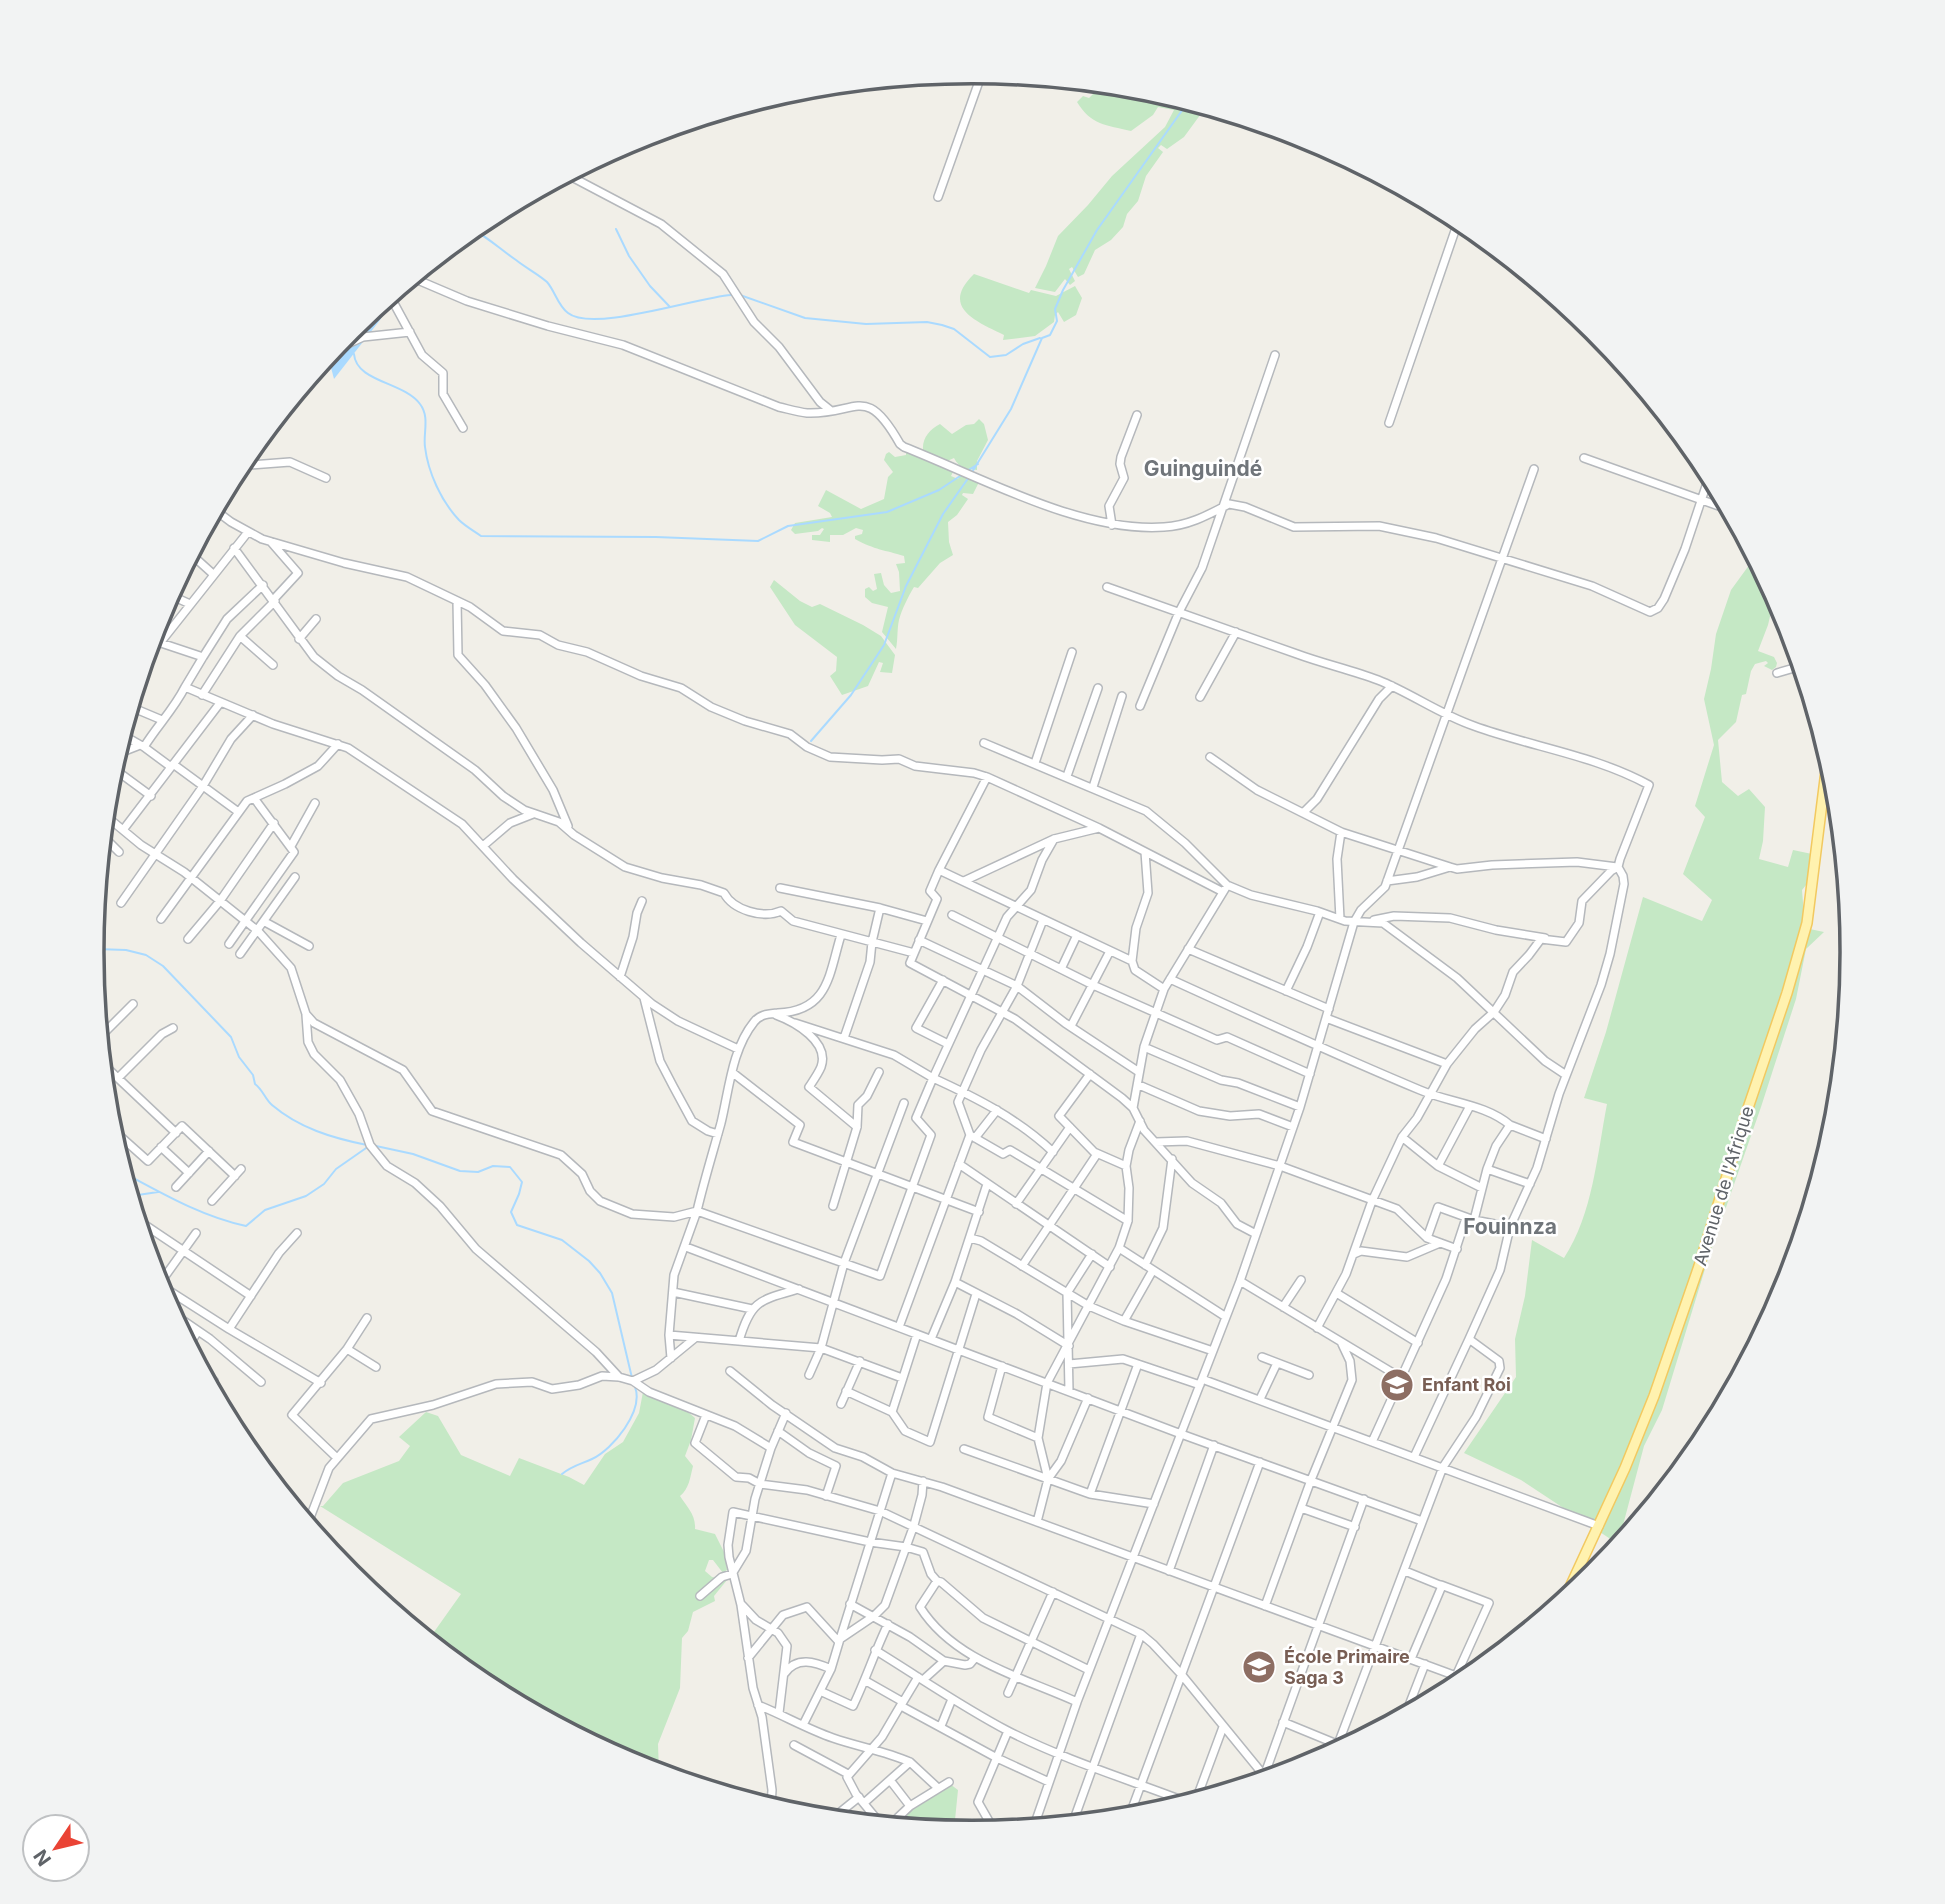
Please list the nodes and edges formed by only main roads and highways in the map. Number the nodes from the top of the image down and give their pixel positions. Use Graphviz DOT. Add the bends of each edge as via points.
graph roads {
  1 [pos="1824,785"];
  2 [pos="1575,1576"];
  1 -- 2 [label="main road, Avenue de l'Afrique" via="1807,923 1797,959 1650,1406"];
}
